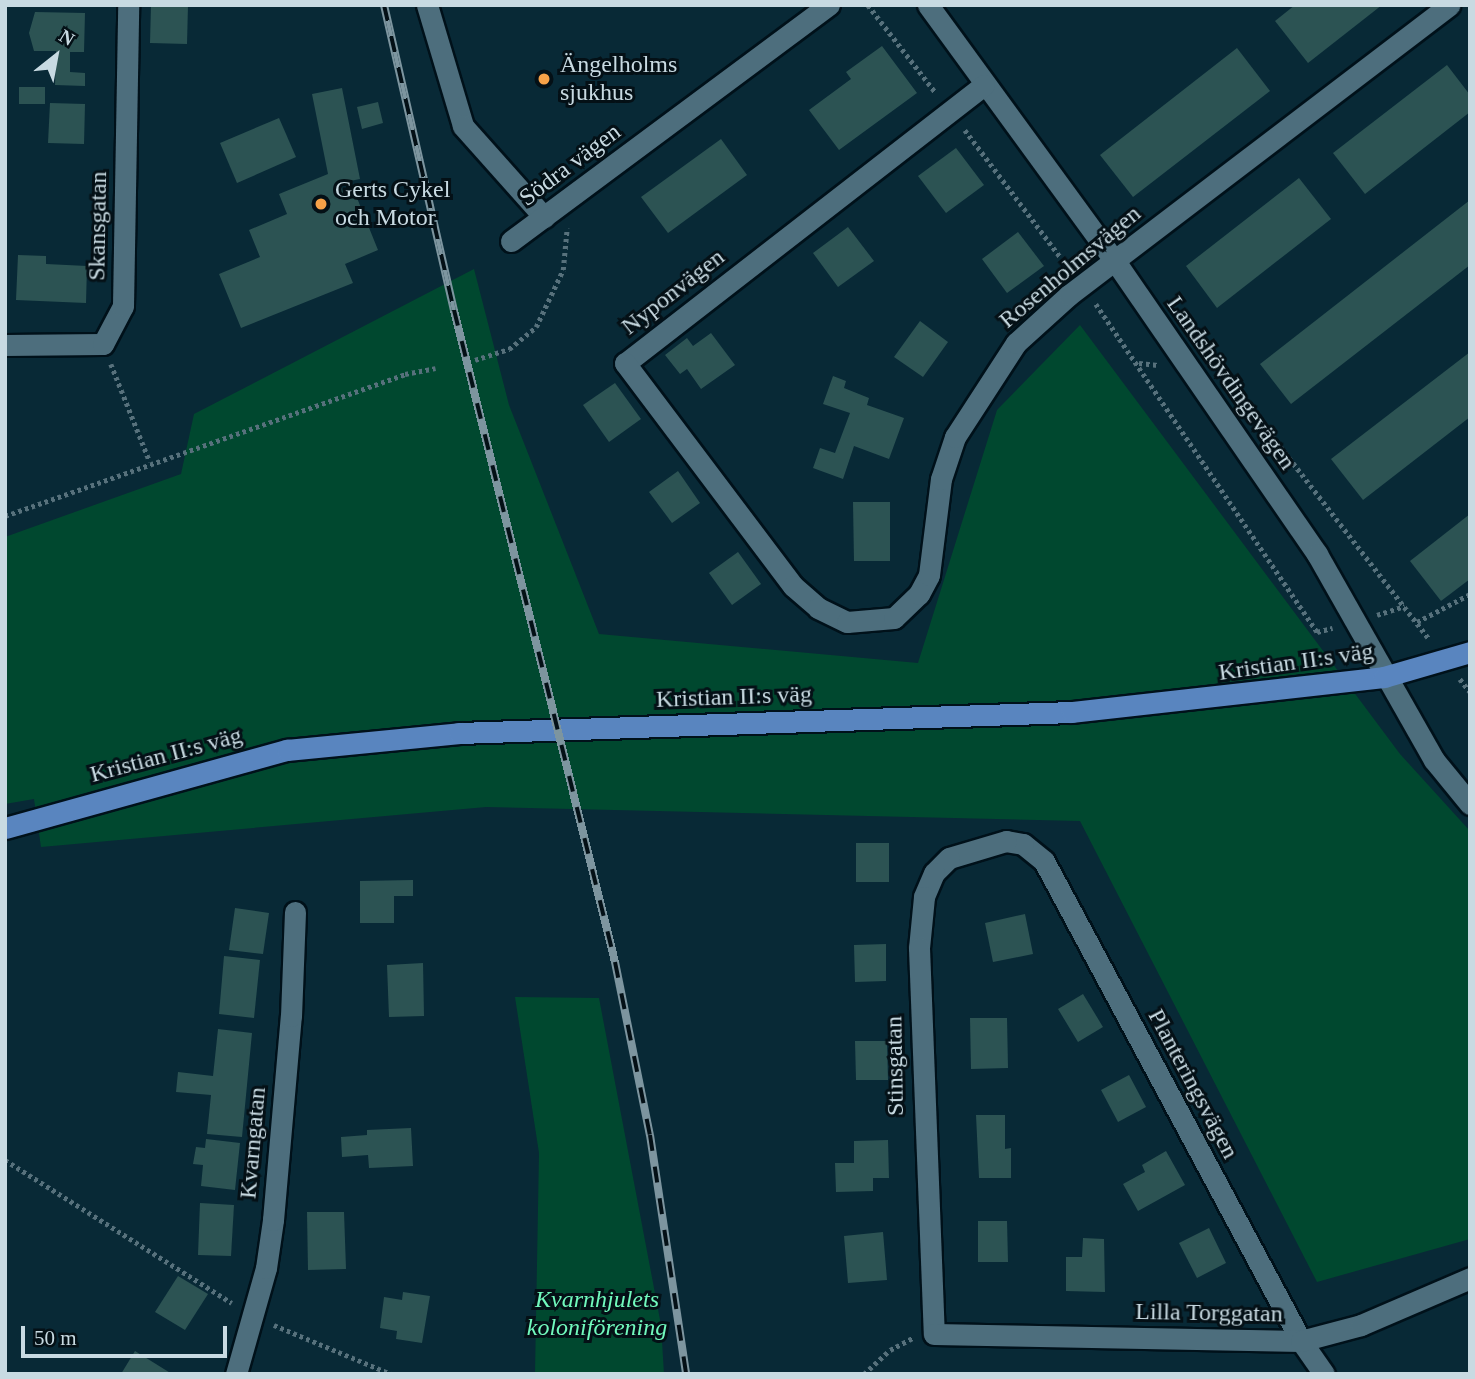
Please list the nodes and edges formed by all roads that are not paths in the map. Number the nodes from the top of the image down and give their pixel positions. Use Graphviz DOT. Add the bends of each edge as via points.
graph roads {
  1 [pos="128,5"];
  2 [pos="427,5"];
  3 [pos="830,5"];
  4 [pos="928,5"];
  5 [pos="1449,5"];
  6 [pos="984,85"];
  7 [pos="544,217"];
  8 [pos="511,242"];
  9 [pos="1115,261"];
  10 [pos="5,345"];
  11 [pos="836,619"];
  12 [pos="1470,652"];
  13 [pos="1384,677"];
  14 [pos="1470,804"];
  15 [pos="5,828"];
  16 [pos="999,842"];
  17 [pos="295,912"];
  18 [pos="1470,1278"];
  19 [pos="934,1334"];
  20 [pos="1301,1341"];
  21 [pos="236,1374"];
  22 [pos="1324,1374"];
  1 -- 10 [label="street, Skansgatan" via="123,306 103,344"];
  2 -- 7 [label="street" via="463,126"];
  3 -- 7 [label="street, Södra vägen"];
  4 -- 6 [label="street, Landshövdingevägen"];
  5 -- 9 [label="street, Rosenholmsvägen"];
  6 -- 9 [label="street, Landshövdingevägen"];
  6 -- 11 [label="street, Nyponvägen" via="625,363 793,586"];
  7 -- 8 [label="street, Södra vägen"];
  9 -- 11 [label="street, Rosenholmsvägen" via="1016,342 955,437 941,479 929,575 919,594 894,618 858,623"];
  9 -- 13 [label="street, Landshövdingevägen" via="1317,554"];
  12 -- 13 [label="main road, Kristian II:s väg"];
  13 -- 14 [label="street, Landshövdingevägen" via="1434,760"];
  13 -- 15 [label="main road, Kristian II:s väg" via="1203,701 1072,712 459,733 287,750"];
  16 -- 19 [label="street, Stinsgatan" via="949,858 934,873 923,903 919,948 922,1115"];
  16 -- 20 [label="street, Planteringsvägen" via="1023,844 1044,860"];
  17 -- 21 [label="street, Kvarngatan" via="291,1016 272,1220"];
  18 -- 20 [label="street, Lilla Torggatan" via="1361,1325"];
  19 -- 20 [label="street, Lilla Torggatan"];
  20 -- 22 [label="street, Planteringsvägen"];
}
